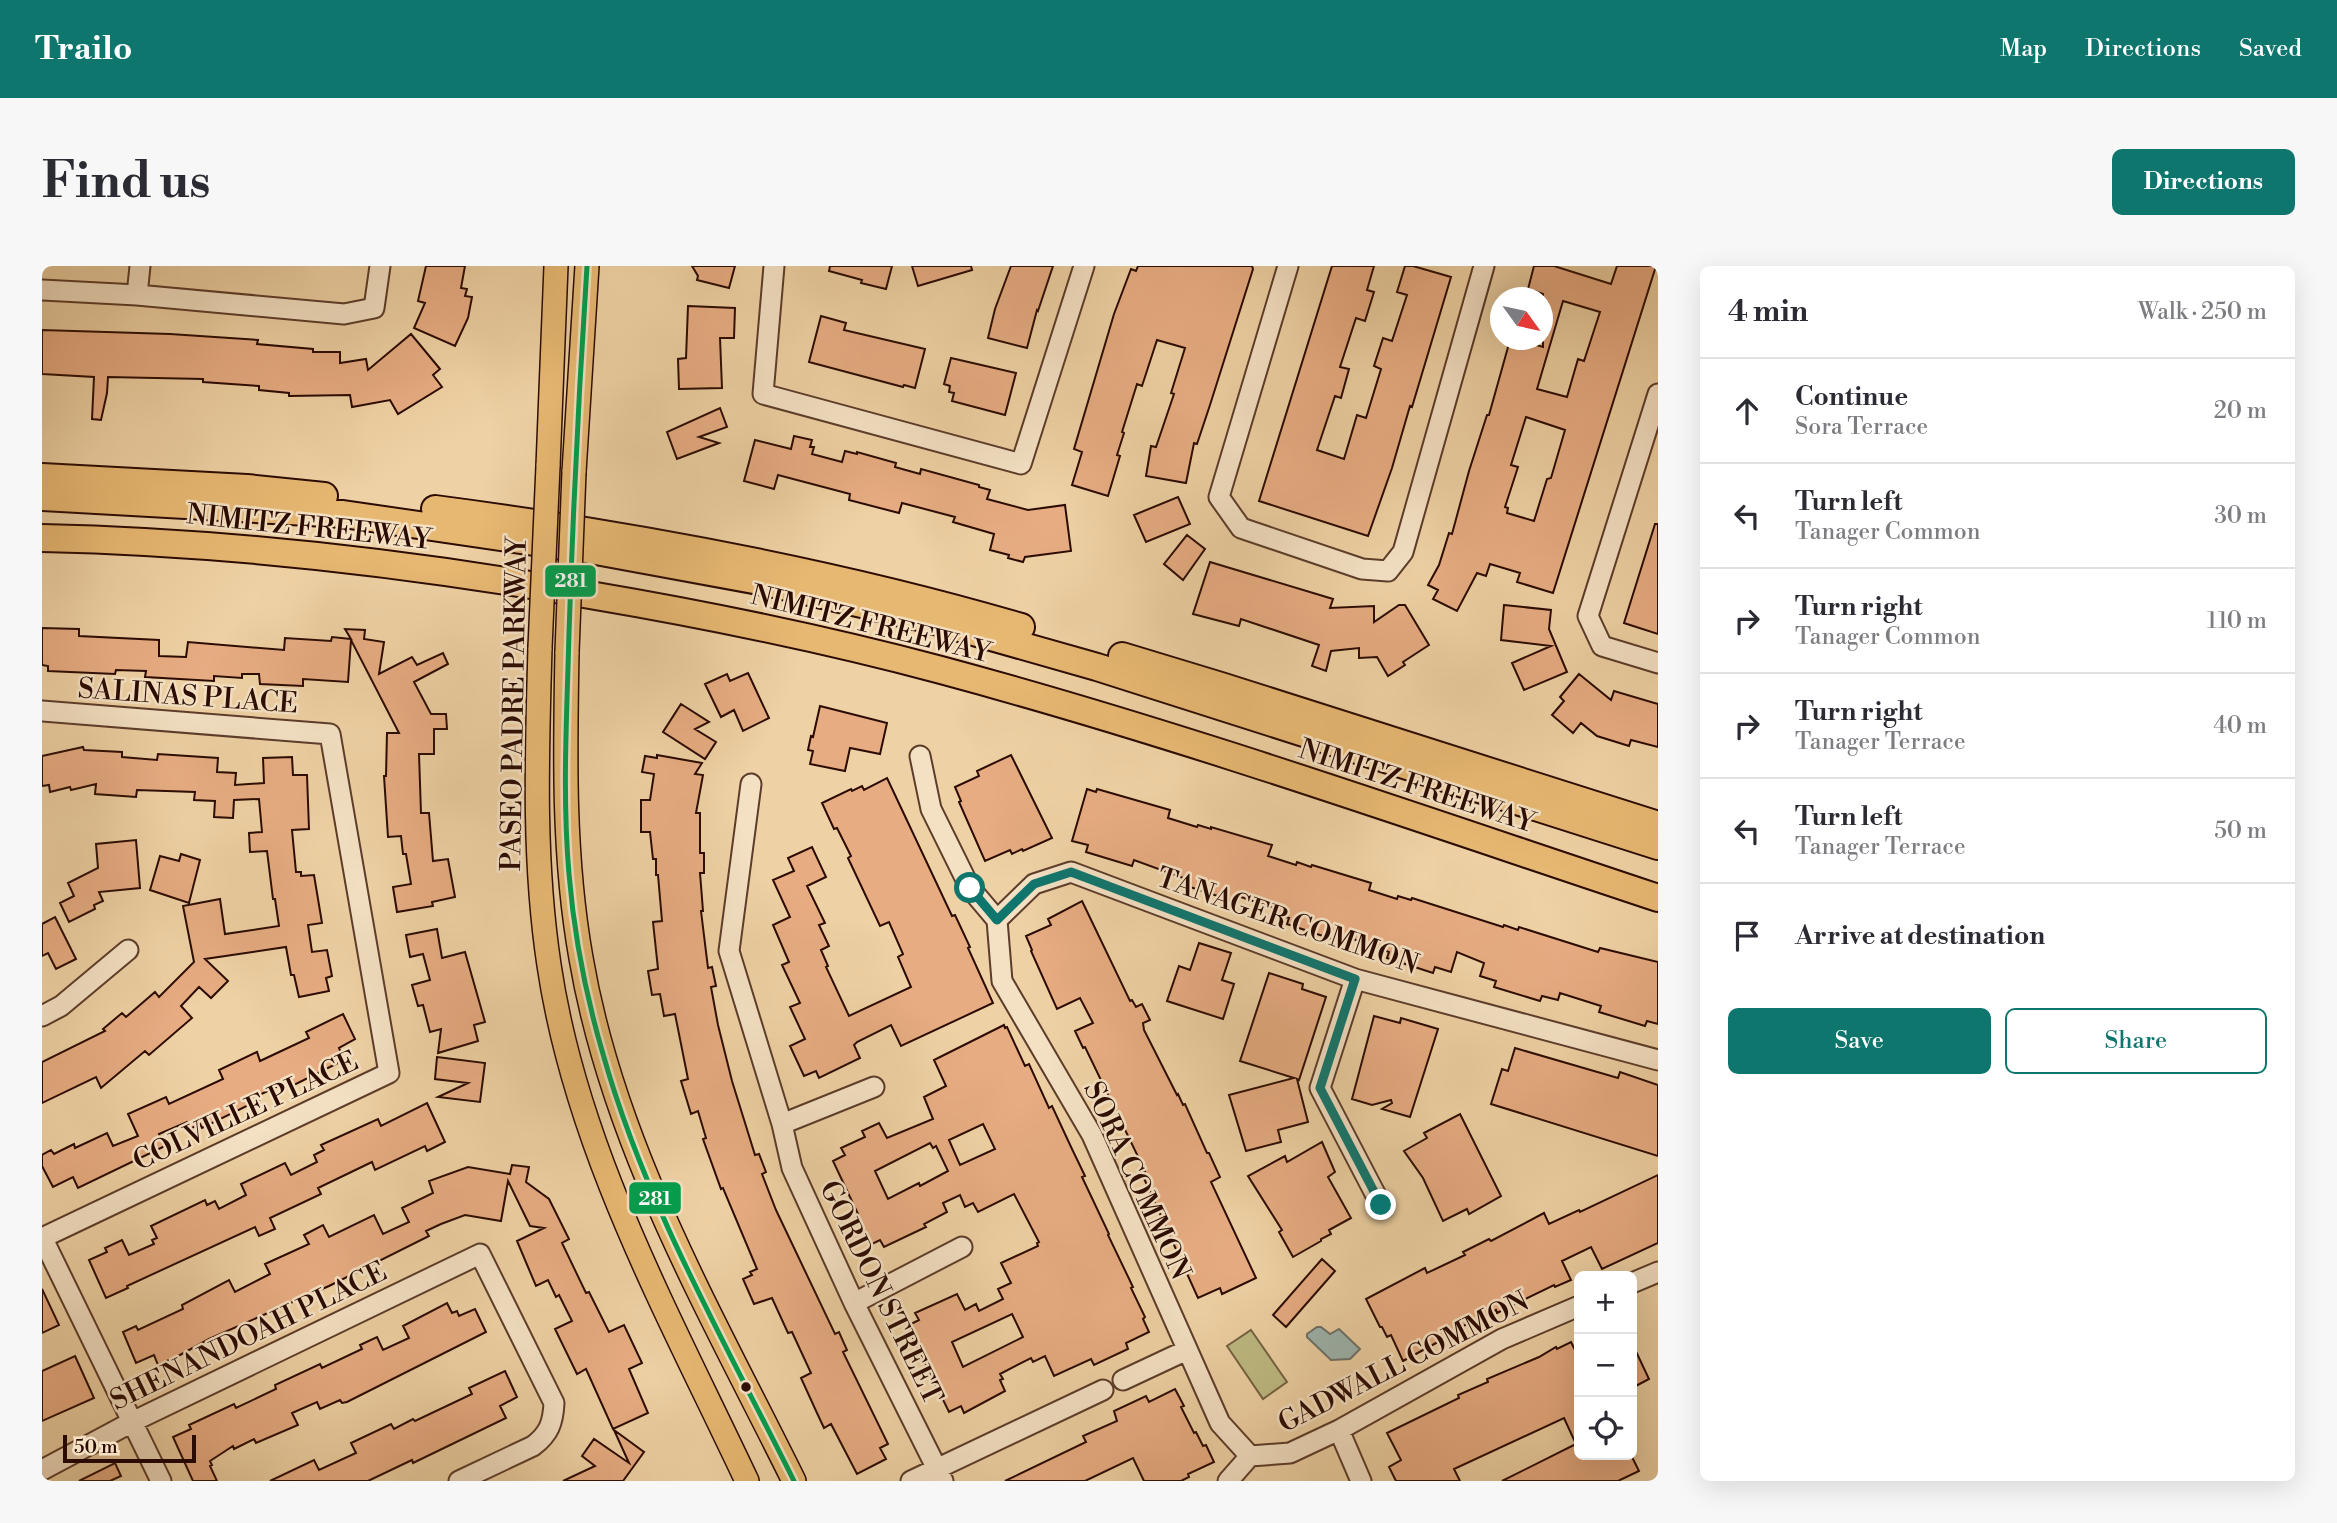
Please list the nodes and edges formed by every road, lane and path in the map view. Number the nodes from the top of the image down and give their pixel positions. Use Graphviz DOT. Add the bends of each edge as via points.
graph roads {
  1 [pos="140,266"];
  2 [pos="380,266"];
  3 [pos="556,266"];
  4 [pos="587,266"];
  5 [pos="774,266"];
  6 [pos="1084,266"];
  7 [pos="1288,266"];
  8 [pos="1483,266"];
  9 [pos="42,290"];
  10 [pos="137,295"];
  11 [pos="1658,394"];
  12 [pos="42,477"];
  13 [pos="42,497"];
  14 [pos="42,538"];
  15 [pos="1658,663"];
  16 [pos="42,711"];
  17 [pos="330,734"];
  18 [pos="920,756"];
  19 [pos="751,784"];
  20 [pos="1658,825"];
  21 [pos="1658,846"];
  22 [pos="1658,898"];
  23 [pos="997,920"];
  24 [pos="128,950"];
  25 [pos="1355,979"];
  26 [pos="42,1016"];
  27 [pos="1658,1060"];
  28 [pos="874,1087"];
  29 [pos="782,1124"];
  30 [pos="1381,1205"];
  31 [pos="42,1238"];
  32 [pos="962,1247"];
  33 [pos="1658,1272"];
  34 [pos="1637,1281"];
  35 [pos="854,1303"];
  36 [pos="1574,1308"];
  37 [pos="1187,1350"];
  38 [pos="1123,1380"];
  39 [pos="1103,1390"];
  40 [pos="132,1422"];
  41 [pos="1339,1430"];
  42 [pos="1250,1456"];
  43 [pos="42,1470"];
  44 [pos="940,1475"];
  45 [pos="161,1481"];
  46 [pos="459,1481"];
  47 [pos="747,1481"];
  48 [pos="794,1481"];
  49 [pos="911,1481"];
  50 [pos="1228,1481"];
  51 [pos="1361,1481"];
  1 -- 10 [label="street"];
  2 -- 10 [label="street" via="374,308 344,314"];
  3 -- 47 [label="main road, PASEO PADRE PARKWAY, bridge" via="536,779 538,875 549,966 568,1059 592,1138 624,1219"];
  4 -- 48 [label="main road, PASEO PADRE PARKWAY, bridge" via="574,472 565,774 569,874 581,960 602,1052 656,1204"];
  5 -- 6 [label="street" via="764,394 1021,464"];
  7 -- 8 [label="street" via="1219,497 1241,528 1362,569 1388,571 1403,552"];
  9 -- 10 [label="street"];
  11 -- 15 [label="street" via="1588,617 1602,646"];
  12 -- 20 [label="highway, NIMITZ FREEWAY" via="247,488 391,503 549,525 815,573 960,609 1195,678"];
  13 -- 21 [label="highway" via="343,514 596,551 770,583 928,619 1097,667"];
  14 -- 22 [label="highway, NIMITZ FREEWAY" via="380,562 658,606 799,635 1086,711"];
  16 -- 17 [label="street, SALINAS PLACE"];
  17 -- 31 [label="street, COLVILLE PLACE" via="389,1073"];
  18 -- 23 [label="street" via="931,809 970,888"];
  19 -- 29 [label="street, GORDON STREET" via="729,951"];
  23 -- 25 [label="street, TANAGER COMMON" via="1034,884 1071,872"];
  23 -- 37 [label="street, SORA COMMON" via="1002,981 1092,1135"];
  24 -- 26 [label="street" via="61,1006"];
  25 -- 27 [label="street, TANAGER COMMON"];
  25 -- 30 [label="street" via="1320,1088"];
  28 -- 29 [label="street"];
  29 -- 35 [label="street, GORDON STREET" via="792,1168"];
  31 -- 40 [label="street"];
  32 -- 35 [label="street"];
  33 -- 34 [label="street"];
  35 -- 44 [label="street, GORDON STREET"];
  36 -- 41 [label="street, GADWALL COMMON" via="1502,1339"];
  37 -- 38 [label="street"];
  37 -- 42 [label="street, SORA COMMON" via="1220,1423"];
  39 -- 44 [label="street"];
  40 -- 43 [label="street, SHENANDOAH PLACE"];
  40 -- 45 [label="street"];
  40 -- 46 [label="street, SHENANDOAH PLACE" via="480,1254 554,1404 550,1429 543,1438"];
  41 -- 42 [label="street, GADWALL COMMON" via="1290,1453"];
  41 -- 51 [label="street"];
  42 -- 50 [label="street"];
  44 -- 49 [label="street"];
}
